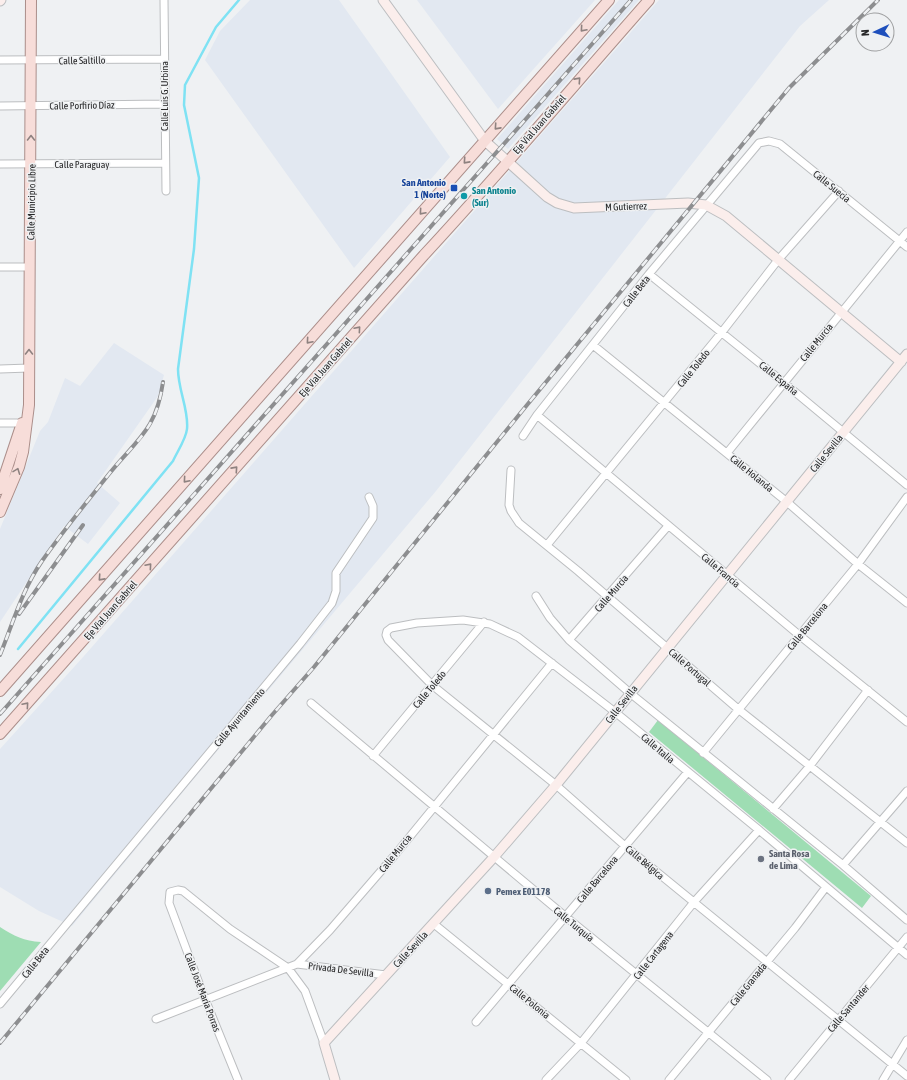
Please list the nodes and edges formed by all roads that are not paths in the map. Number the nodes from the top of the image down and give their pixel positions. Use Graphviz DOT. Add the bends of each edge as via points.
graph roads {
  1 [pos="31,0"];
  2 [pos="164,0"];
  3 [pos="383,0"];
  4 [pos="609,0"];
  5 [pos="649,0"];
  6 [pos="164,59"];
  7 [pos="0,60"];
  8 [pos="31,60"];
  9 [pos="164,104"];
  10 [pos="0,106"];
  11 [pos="31,106"];
  12 [pos="485,141"];
  13 [pos="753,148"];
  14 [pos="506,162"];
  15 [pos="165,163"];
  16 [pos="0,164"];
  17 [pos="31,164"];
  18 [pos="166,191"];
  19 [pos="839,191"];
  20 [pos="706,205"];
  21 [pos="907,232"];
  22 [pos="900,241"];
  23 [pos="907,247"];
  24 [pos="778,260"];
  25 [pos="30,267"];
  26 [pos="0,268"];
  27 [pos="649,274"];
  28 [pos="841,312"];
  29 [pos="722,332"];
  30 [pos="593,345"];
  31 [pos="905,361"];
  32 [pos="29,368"];
  33 [pos="0,369"];
  34 [pos="783,382"];
  35 [pos="664,402"];
  36 [pos="537,415"];
  37 [pos="0,423"];
  38 [pos="24,423"];
  39 [pos="844,431"];
  40 [pos="523,436"];
  41 [pos="727,453"];
  42 [pos="511,470"];
  43 [pos="606,473"];
  44 [pos="907,485"];
  45 [pos="0,489"];
  46 [pos="369,497"];
  47 [pos="907,497"];
  48 [pos="787,502"];
  49 [pos="1,510"];
  50 [pos="668,526"];
  51 [pos="547,545"];
  52 [pos="858,564"];
  53 [pos="727,574"];
  54 [pos="536,596"];
  55 [pos="608,597"];
  56 [pos="907,604"];
  57 [pos="484,622"];
  58 [pos="799,635"];
  59 [pos="388,640"];
  60 [pos="569,640"];
  61 [pos="667,647"];
  62 [pos="552,662"];
  63 [pos="12,678"];
  64 [pos="0,683"];
  65 [pos="432,685"];
  66 [pos="868,690"];
  67 [pos="0,692"];
  68 [pos="630,693"];
  69 [pos="310,703"];
  70 [pos="738,709"];
  71 [pos="615,712"];
  72 [pos="907,722"];
  73 [pos="0,734"];
  74 [pos="493,734"];
  75 [pos="703,753"];
  76 [pos="373,756"];
  77 [pos="809,767"];
  78 [pos="687,773"];
  79 [pos="556,785"];
  80 [pos="907,791"];
  81 [pos="434,806"];
  82 [pos="773,809"];
  83 [pos="881,823"];
  84 [pos="759,830"];
  85 [pos="907,843"];
  86 [pos="625,846"];
  87 [pos="494,857"];
  88 [pos="843,865"];
  89 [pos="826,887"];
  90 [pos="694,902"];
  91 [pos="566,918"];
  92 [pos="907,920"];
  93 [pos="70,921"];
  94 [pos="434,924"];
  95 [pos="907,937"];
  96 [pos="898,948"];
  97 [pos="907,955"];
  98 [pos="767,960"];
  99 [pos="297,964"];
  100 [pos="288,968"];
  101 [pos="386,974"];
  102 [pos="637,975"];
  103 [pos="509,984"];
  104 [pos="205,999"];
  105 [pos="0,1004"];
  106 [pos="838,1019"];
  107 [pos="156,1020"];
  108 [pos="476,1022"];
  109 [pos="709,1032"];
  110 [pos="907,1040"];
  111 [pos="324,1043"];
  112 [pos="581,1043"];
  113 [pos="892,1064"];
  114 [pos="907,1076"];
  115 [pos="238,1080"];
  116 [pos="335,1080"];
  117 [pos="546,1080"];
  118 [pos="626,1080"];
  119 [pos="669,1080"];
  120 [pos="767,1080"];
  121 [pos="789,1080"];
  122 [pos="883,1080"];
  1 -- 8 [label="main road, Calle Municipio Libre"];
  2 -- 6 [label="street, Calle Luis G. Urbina"];
  3 -- 12 [label="main road, M Gutierrez"];
  4 -- 12 [label="main road, one-way"];
  14 -- 5 [label="main road, Eje Vial Juan Gabriel, one-way"];
  6 -- 8 [label="street, Calle Saltillo"];
  6 -- 9 [label="street, Calle Luis G. Urbina"];
  7 -- 8 [label="street, Calle Saltillo"];
  8 -- 11 [label="main road, Calle Municipio Libre"];
  9 -- 11 [label="street, Calle Porfirio Díaz"];
  9 -- 15 [label="street, Calle Luis G. Urbina"];
  10 -- 11 [label="street, Calle Porfirio Díaz"];
  17 -- 11 [label="main road, Calle Municipio Libre, one-way"];
  12 -- 14 [label="main road, M Gutierrez"];
  12 -- 63 [label="main road, one-way"];
  13 -- 19 [label="street, Calle Suecia" via="765,141 780,144"];
  13 -- 20 [label="street, Calle Beta"];
  14 -- 20 [label="main road, M Gutierrez" via="547,197 574,208 688,203"];
  73 -- 14 [label="main road, Eje Vial Juan Gabriel, one-way"];
  15 -- 17 [label="street, Calle Paraguay"];
  15 -- 18 [label="street, Calle Luis G. Urbina"];
  16 -- 17 [label="street, Calle Paraguay"];
  17 -- 25 [label="main road, Calle Municipio Libre"];
  19 -- 22 [label="street, Calle Suecia"];
  19 -- 24 [label="street, Calle Toledo"];
  20 -- 24 [label="main road, M Gutierrez" via="726,216"];
  20 -- 27 [label="street, Calle Beta"];
  21 -- 22 [label="street, Calle Murcia"];
  22 -- 23 [label="street, Calle Suecia"];
  22 -- 28 [label="street, Calle Murcia"];
  24 -- 28 [label="main road, M Gutierrez"];
  24 -- 29 [label="street, Calle Toledo"];
  25 -- 26 [label="street"];
  32 -- 25 [label="main road, Calle Municipio Libre, one-way"];
  27 -- 29 [label="street, Calle España"];
  27 -- 30 [label="street, Calle Beta"];
  28 -- 31 [label="main road, M Gutierrez"];
  28 -- 34 [label="street, Calle Murcia"];
  29 -- 34 [label="street, Calle España"];
  29 -- 35 [label="street, Calle Toledo"];
  30 -- 35 [label="street, Calle Holanda"];
  30 -- 36 [label="street, Calle Beta"];
  31 -- 39 [label="main road, Calle Sevilla"];
  32 -- 33 [label="street"];
  32 -- 38 [label="main road, Calle Municipio Libre" via="29,404"];
  34 -- 39 [label="street, Calle España"];
  34 -- 41 [label="street, Calle Murcia"];
  35 -- 41 [label="street, Calle Holanda"];
  35 -- 43 [label="street, Calle Toledo"];
  36 -- 40 [label="street, Calle Beta"];
  36 -- 43 [label="street, Calle Francia"];
  37 -- 38 [label="street"];
  38 -- 45 [label="main road"];
  49 -- 38 [label="main road, one-way" via="19,467"];
  39 -- 44 [label="street, Calle España"];
  39 -- 48 [label="main road, Calle Sevilla"];
  41 -- 48 [label="street, Calle Holanda"];
  42 -- 51 [label="street, Calle Portugal" via="508,497 511,511 519,523"];
  43 -- 50 [label="street, Calle Francia"];
  43 -- 51 [label="street, Calle Toledo"];
  46 -- 93 [label="street, Calle Ayuntamiento" via="373,506 373,518 336,573 336,591 332,603"];
  47 -- 52 [label="street, Calle Barcelona"];
  48 -- 52 [label="street, Calle Holanda"];
  48 -- 53 [label="main road, Calle Sevilla"];
  50 -- 53 [label="street, Calle Francia"];
  50 -- 55 [label="street, Calle Murcia"];
  51 -- 55 [label="street, Calle Portugal"];
  52 -- 56 [label="street, Calle Holanda"];
  52 -- 58 [label="street, Calle Barcelona"];
  53 -- 58 [label="street, Calle Francia"];
  53 -- 61 [label="main road, Calle Sevilla"];
  54 -- 60 [label="street"];
  55 -- 60 [label="street, Calle Murcia"];
  55 -- 61 [label="street, Calle Portugal"];
  57 -- 59 [label="street, Calle Italia" via="447,620 405,625 389,630 386,634"];
  57 -- 62 [label="street, Calle Italia" via="507,631"];
  57 -- 65 [label="street, Calle Toledo"];
  58 -- 66 [label="street, Calle Francia"];
  58 -- 70 [label="street, Calle Barcelona"];
  59 -- 65 [label="street, Calle Bélgica"];
  60 -- 68 [label="street"];
  61 -- 68 [label="main road, Calle Sevilla"];
  61 -- 70 [label="street, Calle Portugal"];
  62 -- 71 [label="street, Calle Italia"];
  62 -- 74 [label="street, Calle Murcia"];
  63 -- 64 [label="main road"];
  63 -- 67 [label="main road"];
  65 -- 74 [label="street, Calle Bélgica"];
  65 -- 76 [label="street, Calle Toledo"];
  66 -- 72 [label="street, Calle Francia"];
  66 -- 77 [label="street"];
  68 -- 71 [label="main road, Calle Sevilla"];
  68 -- 75 [label="street"];
  69 -- 76 [label="street, Calle Turquía"];
  70 -- 75 [label="street, Calle Barcelona"];
  70 -- 77 [label="street, Calle Portugal"];
  71 -- 78 [label="street, Calle Italia"];
  71 -- 79 [label="main road, Calle Sevilla"];
  74 -- 79 [label="street, Calle Bélgica"];
  74 -- 81 [label="street, Calle Murcia"];
  75 -- 82 [label="street"];
  76 -- 81 [label="street, Calle Turquía"];
  77 -- 82 [label="street"];
  77 -- 83 [label="street, Calle Portugal"];
  78 -- 84 [label="street, Calle Italia"];
  78 -- 86 [label="street, Calle Barcelona"];
  79 -- 86 [label="street, Calle Bélgica"];
  79 -- 87 [label="main road, Calle Sevilla"];
  80 -- 83 [label="street"];
  81 -- 87 [label="street, Calle Turquía"];
  81 -- 99 [label="street, Calle Murcia" via="372,882"];
  82 -- 88 [label="street"];
  83 -- 85 [label="street, Calle Portugal"];
  83 -- 88 [label="street"];
  84 -- 89 [label="street, Calle Italia"];
  84 -- 90 [label="street, Calle Cartagena"];
  86 -- 90 [label="street, Calle Bélgica"];
  86 -- 91 [label="street, Calle Barcelona"];
  87 -- 91 [label="street, Calle Turquía"];
  87 -- 94 [label="main road, Calle Sevilla"];
  88 -- 92 [label="street"];
  89 -- 96 [label="street, Calle Italia"];
  89 -- 98 [label="street, Calle Granada"];
  90 -- 98 [label="street, Calle Bélgica"];
  90 -- 102 [label="street, Calle Cartagena"];
  91 -- 102 [label="street, Calle Turquía"];
  91 -- 103 [label="street, Calle Barcelona"];
  93 -- 105 [label="street, Calle Beta"];
  94 -- 101 [label="main road, Calle Sevilla"];
  94 -- 103 [label="street, Calle Polonia"];
  95 -- 96 [label="street, Calle Santander"];
  96 -- 97 [label="street, Calle Italia"];
  96 -- 106 [label="street, Calle Santander"];
  98 -- 106 [label="street, Calle Bélgica"];
  98 -- 109 [label="street, Calle Granada"];
  99 -- 100 [label="street, Calle Murcia"];
  99 -- 101 [label="street, Privada De Sevilla"];
  100 -- 104 [label="street, Calle Murcia"];
  100 -- 104 [label="street, Calle José María Porras" via="230,929 183,891 170,892 169,903"];
  100 -- 111 [label="street" via="305,991"];
  101 -- 111 [label="main road, Calle Sevilla"];
  102 -- 109 [label="street, Calle Turquía"];
  102 -- 112 [label="street, Calle Cartagena"];
  103 -- 108 [label="street, Calle Barcelona"];
  103 -- 112 [label="street, Calle Polonia"];
  104 -- 107 [label="street, Calle Murcia"];
  104 -- 115 [label="street, Calle José María Porras"];
  106 -- 113 [label="street, Calle Bélgica"];
  106 -- 121 [label="street, Calle Santander"];
  109 -- 119 [label="street, Calle Granada"];
  109 -- 120 [label="street, Calle Turquía"];
  110 -- 113 [label="street"];
  111 -- 116 [label="main road"];
  112 -- 117 [label="street, Calle Cartagena"];
  112 -- 118 [label="street, Calle Polonia"];
  113 -- 114 [label="street, Calle Bélgica"];
  113 -- 122 [label="street"];
}
